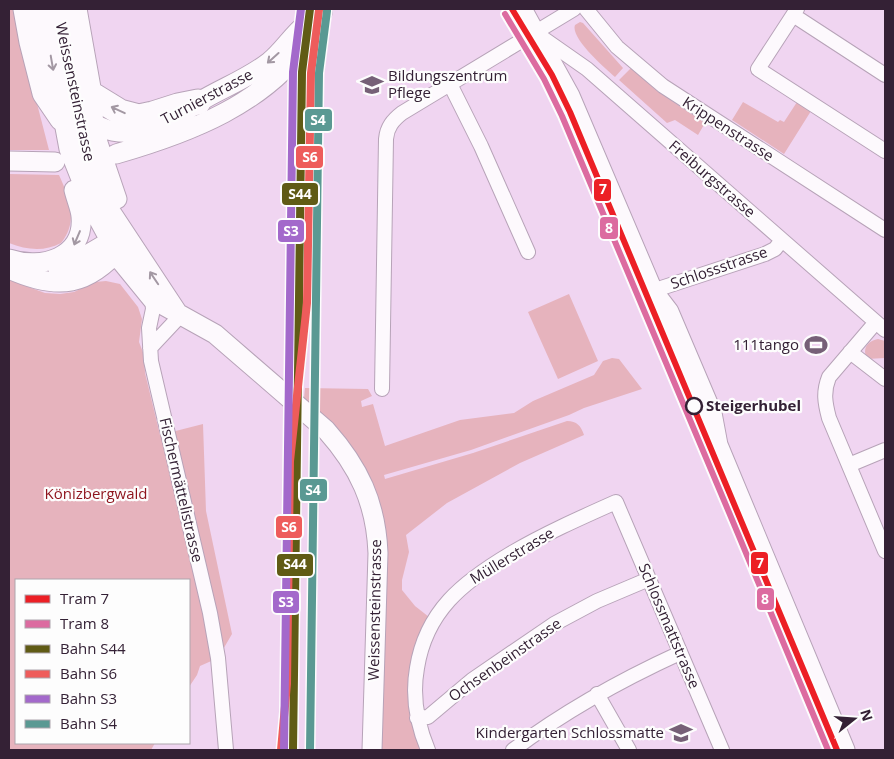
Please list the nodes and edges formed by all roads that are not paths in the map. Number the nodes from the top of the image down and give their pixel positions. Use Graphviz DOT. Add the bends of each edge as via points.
graph roads {
  1 [pos="26,9"];
  2 [pos="43,9"];
  3 [pos="57,9"];
  4 [pos="74,9"];
  5 [pos="521,9"];
  6 [pos="574,9"];
  7 [pos="586,9"];
  8 [pos="323,11"];
  9 [pos="795,12"];
  10 [pos="535,32"];
  11 [pos="885,75"];
  12 [pos="450,84"];
  13 [pos="248,87"];
  14 [pos="198,102"];
  15 [pos="82,110"];
  16 [pos="68,149"];
  17 [pos="885,151"];
  18 [pos="116,154"];
  19 [pos="9,161"];
  20 [pos="55,162"];
  21 [pos="885,230"];
  22 [pos="782,240"];
  23 [pos="119,241"];
  24 [pos="528,252"];
  25 [pos="13,264"];
  26 [pos="652,291"];
  27 [pos="152,300"];
  28 [pos="180,316"];
  29 [pos="881,326"];
  30 [pos="150,348"];
  31 [pos="850,352"];
  32 [pos="885,379"];
  33 [pos="382,389"];
  34 [pos="885,450"];
  35 [pos="849,465"];
  36 [pos="616,502"];
  37 [pos="884,543"];
  38 [pos="649,578"];
  39 [pos="680,653"];
  40 [pos="597,694"];
  41 [pos="417,718"];
  42 [pos="226,750"];
  43 [pos="372,750"];
  44 [pos="428,750"];
  45 [pos="513,750"];
  46 [pos="628,750"];
  47 [pos="722,750"];
  48 [pos="844,750"];
  1 -- 15 [label="highway" via="45,93"];
  2 -- 15 [label="main road, Weissensteinstrasse, one-way"];
  3 -- 15 [label="main road, Weissensteinstrasse"];
  4 -- 15 [label="highway"];
  5 -- 10 [label="main road, Freiburgstrasse"];
  6 -- 10 [label="street"];
  7 -- 21 [label="street, Krippenstrasse" via="617,47 663,86"];
  8 -- 13 [label="main road, Turnierstrasse" via="311,38 284,70"];
  9 -- 11 [label="street"];
  9 -- 17 [label="street" via="758,69"];
  10 -- 12 [label="street"];
  10 -- 22 [label="street, Freiburgstrasse" via="587,69"];
  10 -- 26 [label="main road, Schlossstrasse" via="569,96"];
  12 -- 24 [label="street"];
  12 -- 33 [label="street" via="402,113 387,133"];
  13 -- 14 [label="main road, Turnierstrasse"];
  13 -- 18 [label="main road, Turnierstrasse" via="225,112 191,129"];
  14 -- 15 [label="highway, one-way" via="139,117 120,112"];
  15 -- 16 [label="main road, Weissensteinstrasse"];
  15 -- 23 [label="main road, Weissensteinstrasse" via="96,137 120,205"];
  16 -- 23 [label="main road, Weissensteinstrasse" via="92,207"];
  16 -- 25 [label="main road, one-way" via="81,216 78,239 71,250 56,259"];
  19 -- 20 [label="main road"];
  22 -- 26 [label="street, Schlossstrasse" via="765,254"];
  22 -- 29 [label="street, Freiburgstrasse"];
  23 -- 25 [label="main road" via="110,261 101,268 64,283 36,280"];
  23 -- 27 [label="main road, Weissensteinstrasse"];
  28 -- 23 [label="main road, Weissensteinstrasse, one-way"];
  26 -- 48 [label="main road, Schlossstrasse" via="655,317 698,419 716,445"];
  27 -- 28 [label="main road, Weissensteinstrasse"];
  27 -- 30 [label="street, Fischermättelistrasse"];
  28 -- 30 [label="street"];
  28 -- 43 [label="main road, Weissensteinstrasse" via="220,338 326,430 361,478 372,506 378,538"];
  29 -- 31 [label="street"];
  30 -- 42 [label="street, Fischermättelistrasse" via="212,622"];
  31 -- 32 [label="street"];
  31 -- 35 [label="street" via="829,378 824,395 829,418"];
  34 -- 35 [label="street"];
  35 -- 37 [label="street"];
  36 -- 38 [label="street, Schlossmattstrasse"];
  36 -- 41 [label="street, Müllerstrasse" via="520,548 478,574 451,597 431,625 422,646 415,685"];
  38 -- 39 [label="street, Schlossmattstrasse"];
  38 -- 41 [label="street, Ochsenbeinstrasse" via="554,624 472,680 428,717"];
  39 -- 40 [label="street"];
  39 -- 47 [label="street, Schlossmattstrasse"];
  40 -- 45 [label="street"];
  40 -- 46 [label="street"];
  41 -- 44 [label="street, Müllerstrasse"];
}
